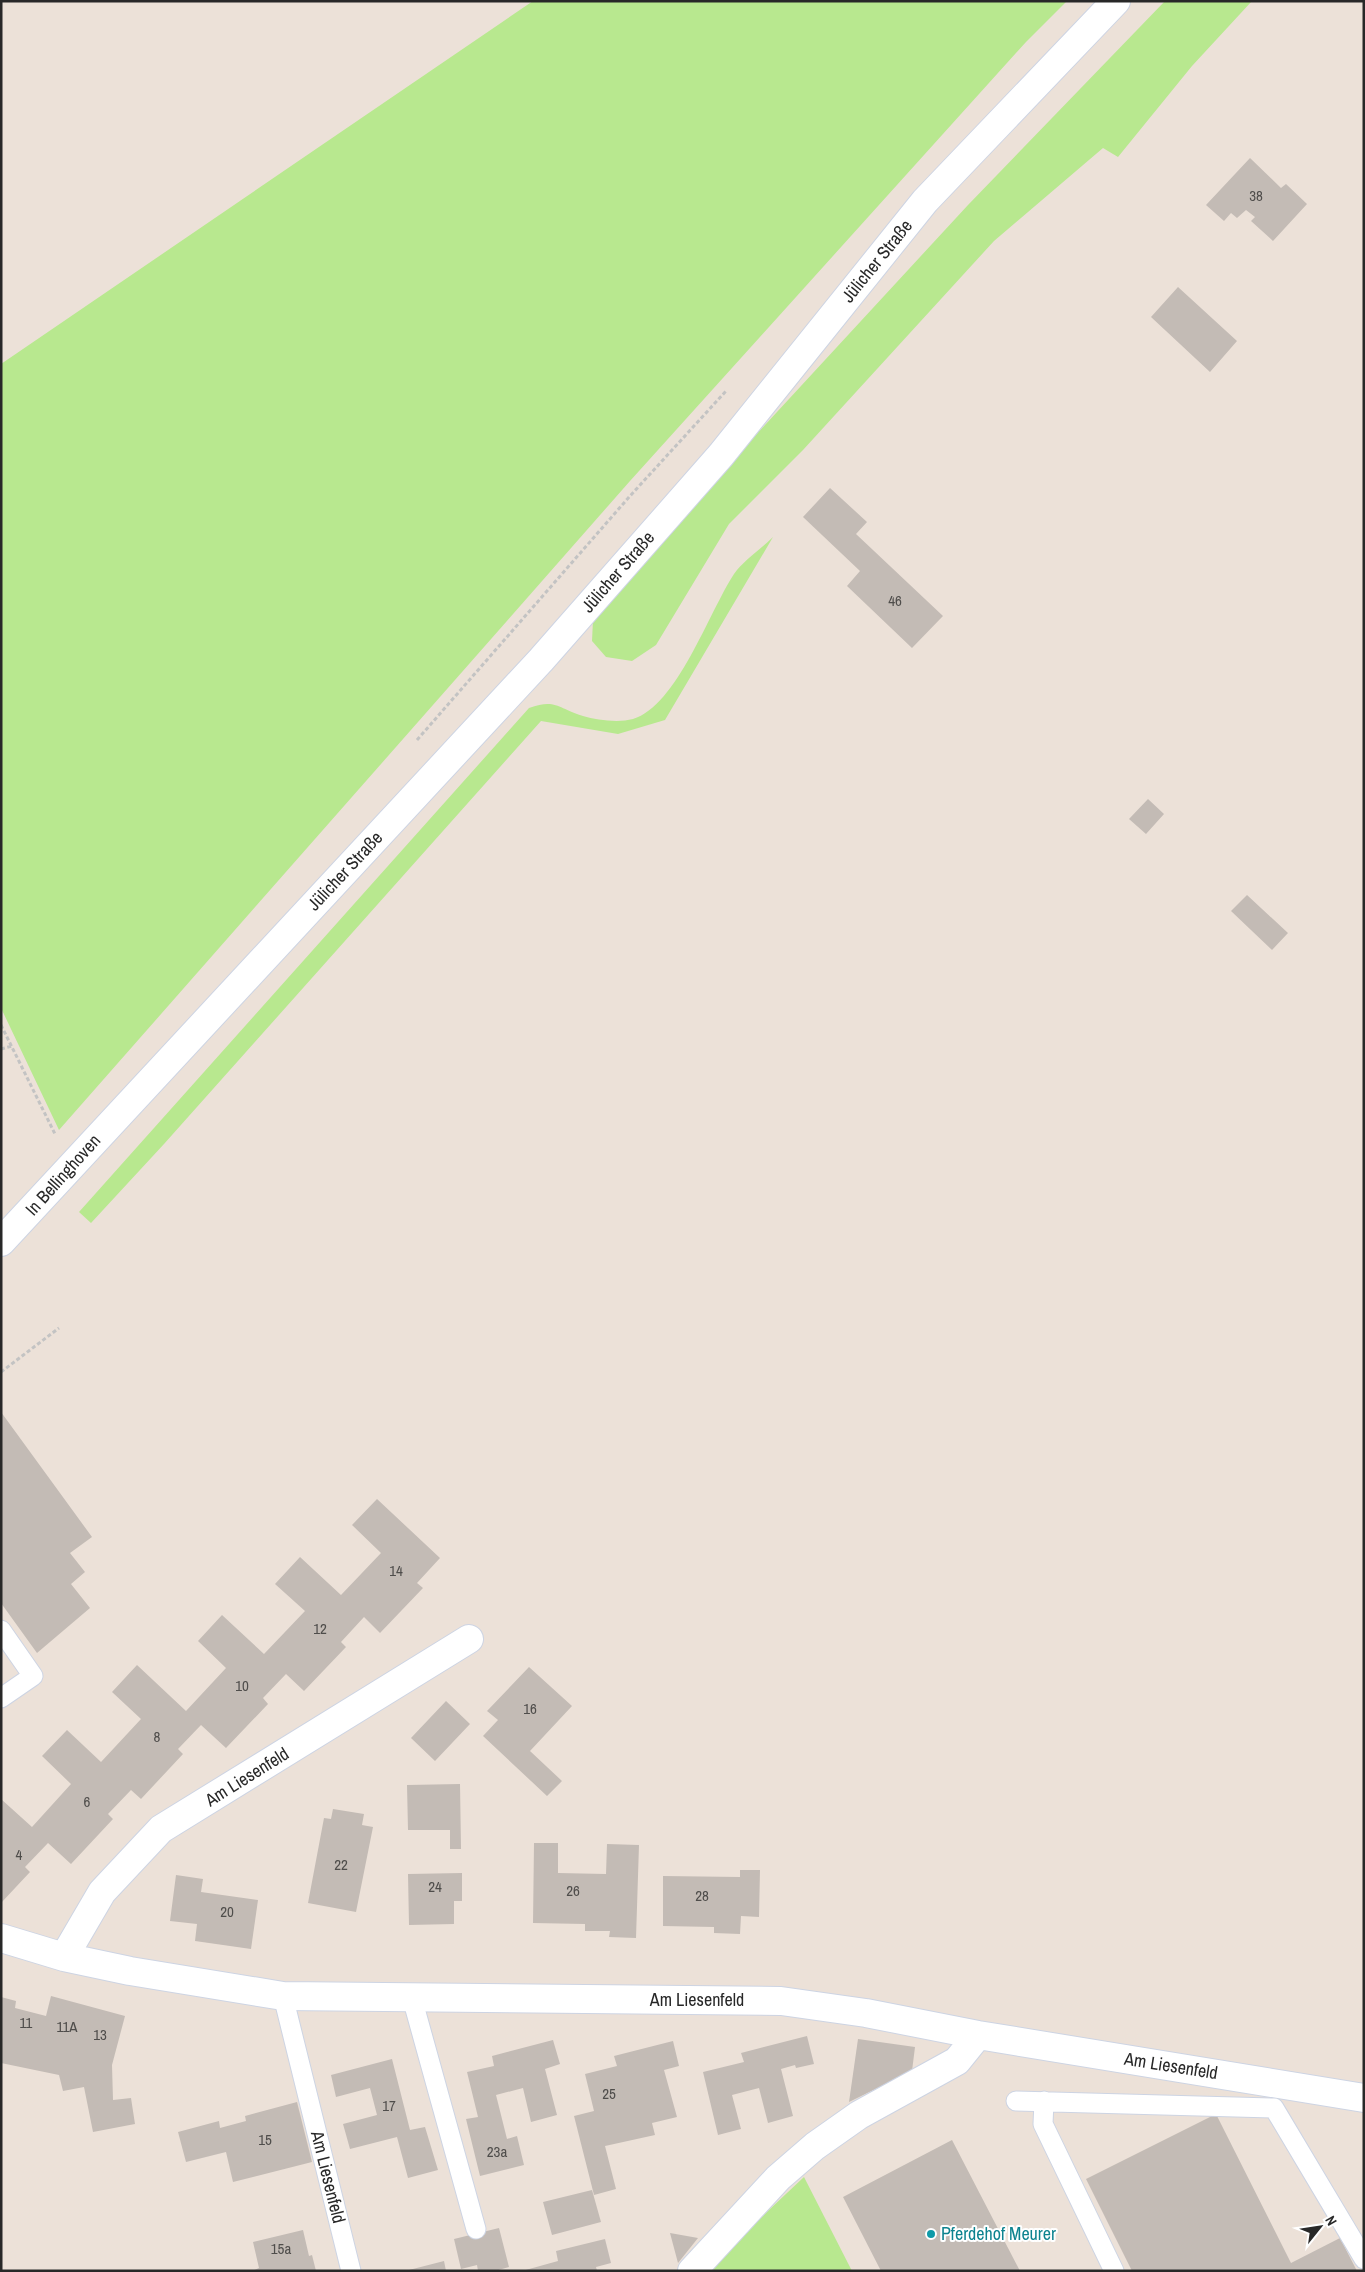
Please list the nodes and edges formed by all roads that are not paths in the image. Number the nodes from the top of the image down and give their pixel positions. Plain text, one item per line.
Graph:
1 (1116, 1) edge
2 (104, 1129) joint
3 (1, 1242) edge
4 (1, 1630) edge
5 (470, 1639) dead end
6 (1, 1698) edge
7 (1, 1938) edge
8 (64, 1957) junction
9 (283, 1996) junction
10 (412, 1998) junction
11 (978, 2035) junction
12 (1364, 2098) edge
13 (1016, 2101) dead end
14 (1044, 2102) junction
15 (476, 2229) dead end
16 (1364, 2259) edge
17 (351, 2271) edge
18 (692, 2271) edge
19 (1114, 2271) edge

1 - 2 street, Jülicher Straße
2 - 3 street, In Bellinghoven
4 - 6 lane
5 - 8 street, Am Liesenfeld
7 - 8 street, Am Liesenfeld
8 - 9 street, Am Liesenfeld
9 - 10 street, Am Liesenfeld
9 - 17 lane, Am Liesenfeld
10 - 11 street, Am Liesenfeld
10 - 15 lane
11 - 12 street, Am Liesenfeld
11 - 18 street
13 - 14 lane
14 - 16 lane
14 - 19 lane

